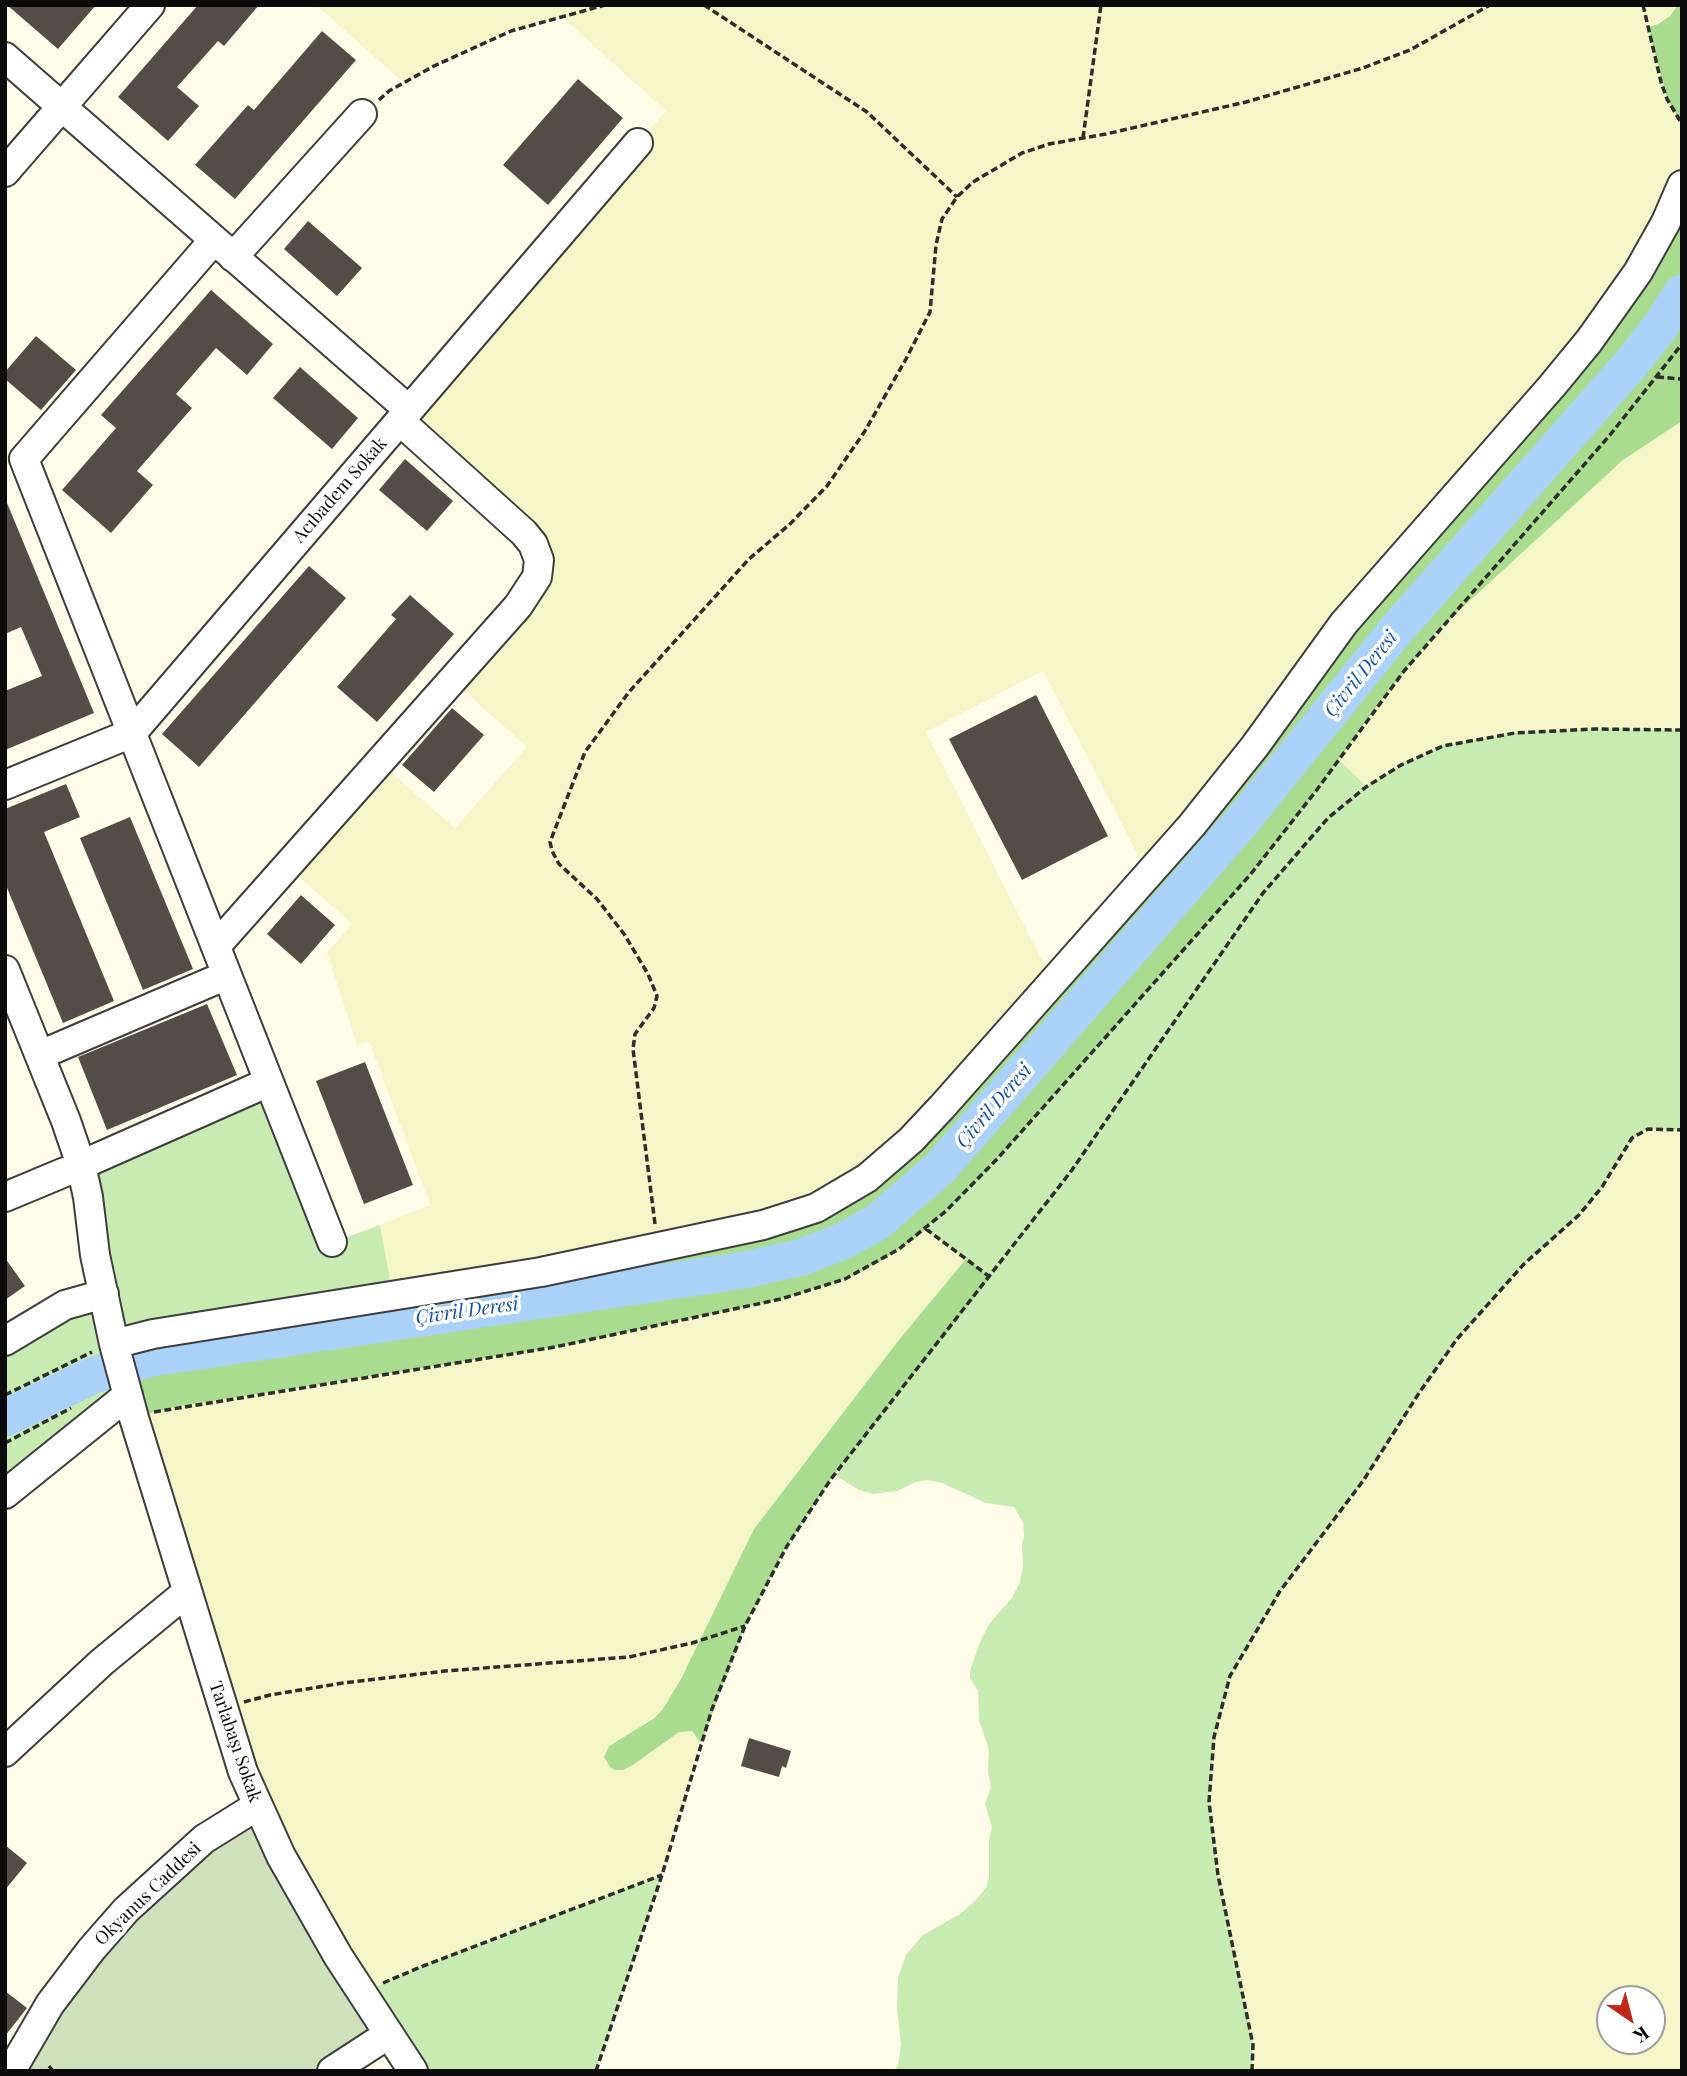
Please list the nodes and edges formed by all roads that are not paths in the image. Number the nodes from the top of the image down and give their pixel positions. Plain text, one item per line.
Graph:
1 (150, 5) edge
2 (5, 57) edge
3 (61, 107) junction
4 (362, 114) road end
5 (638, 144) dead end
6 (5, 172) edge
7 (1682, 185) edge
8 (223, 249) junction
9 (404, 415) junction
10 (132, 733) junction
11 (5, 785) edge
12 (216, 946) junction
13 (5, 970) edge
14 (227, 975) junction
15 (5, 1016) edge
16 (40, 1055) junction
17 (269, 1082) junction
18 (73, 1169) junction
19 (5, 1197) edge
20 (332, 1242) dead end
21 (104, 1294) junction
22 (5, 1341) edge
23 (115, 1347) junction
24 (126, 1389) junction
25 (5, 1494) edge
26 (187, 1592) junction
27 (5, 1752) edge
28 (257, 1806) junction
29 (389, 2034) junction
30 (11, 2071) edge
31 (332, 2071) edge
32 (413, 2071) edge

1 - 3 street
2 - 3 street
3 - 6 street
3 - 8 street
4 - 8 street
5 - 9 street, Acıbadem Sokak
7 - 23 street
8 - 9 street
8 - 10 street
9 - 10 street, Acıbadem Sokak
9 - 12 street
10 - 11 street, Acıbadem Sokak
10 - 12 street
12 - 14 street
13 - 16 street
14 - 16 street
14 - 17 street
15 - 18 street
16 - 18 street
17 - 18 street
17 - 20 street
18 - 19 street
18 - 21 street, Tarlabaşı Sokak
21 - 22 street
21 - 23 street, Tarlabaşı Sokak
23 - 24 street, Tarlabaşı Sokak
24 - 25 street
24 - 26 street, Tarlabaşı Sokak
26 - 27 street
26 - 28 street, Tarlabaşı Sokak
28 - 29 street, Tarlabaşı Sokak
28 - 30 street, Okyanus Caddesi
29 - 31 street
29 - 32 street, Tarlabaşı Sokak

